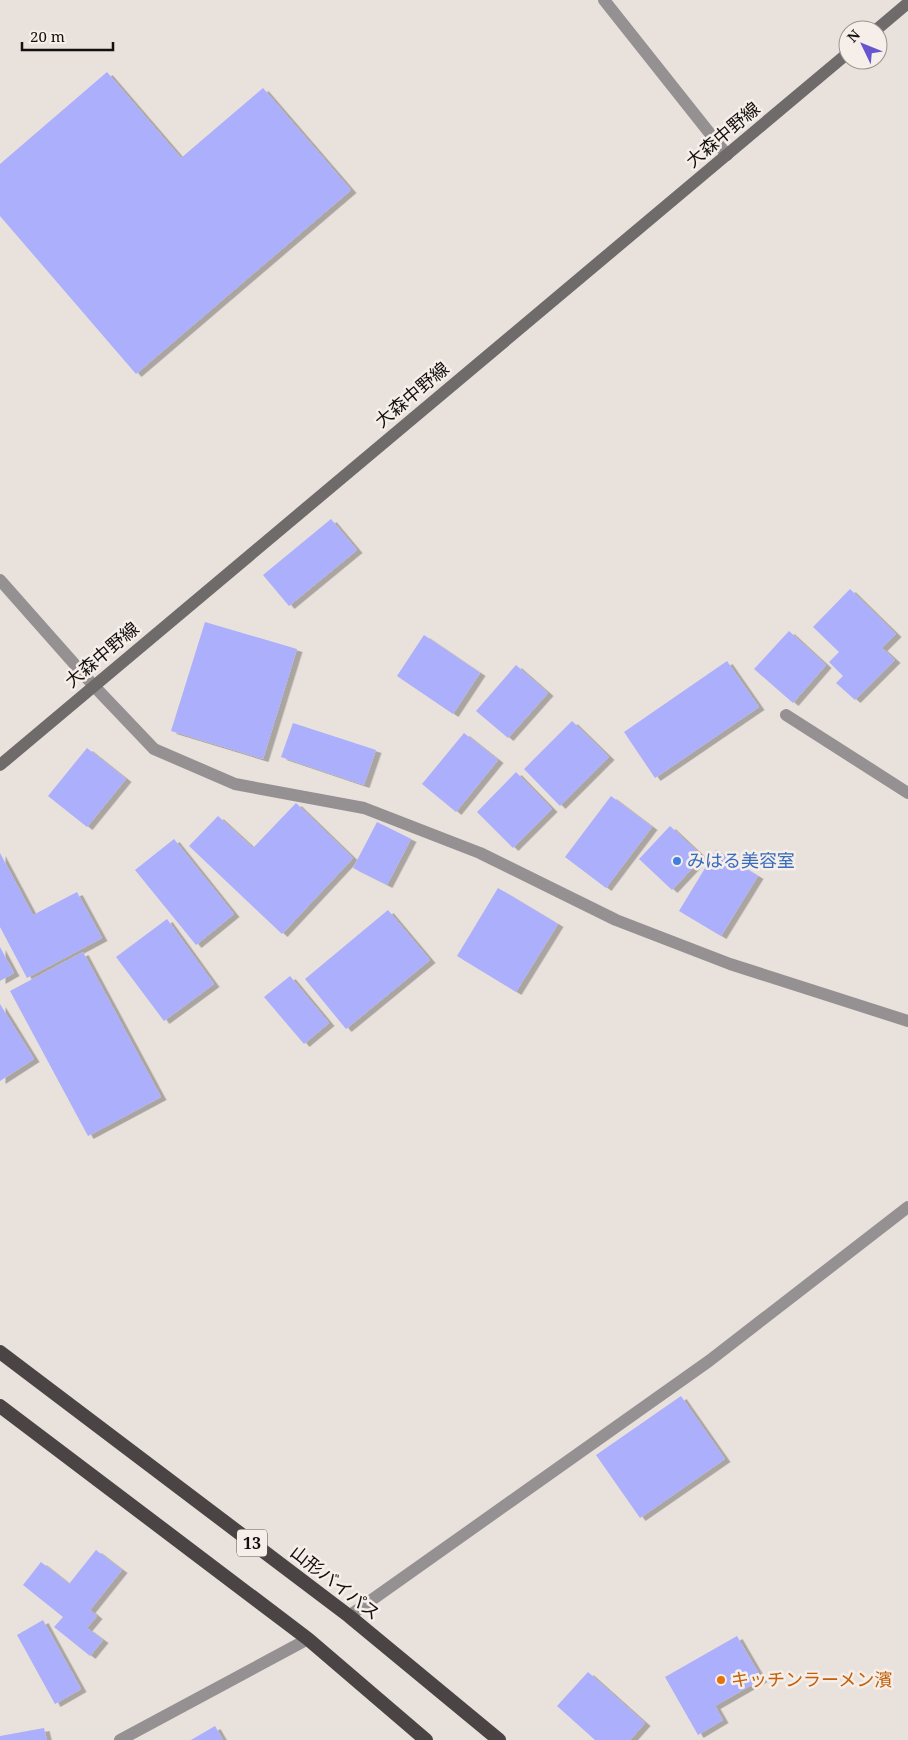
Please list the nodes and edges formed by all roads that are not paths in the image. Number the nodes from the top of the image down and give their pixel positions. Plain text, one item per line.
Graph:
1 (604, 0) edge
2 (908, 3) edge
3 (888, 20) edge
4 (838, 61) edge
5 (727, 154) junction
6 (0, 580) edge
7 (0, 590) edge
8 (17, 599) junction
9 (93, 685) junction
10 (786, 715) dead end
11 (0, 765) edge
12 (908, 793) edge
13 (908, 1021) edge
14 (908, 1207) edge
15 (0, 1352) edge
16 (0, 1406) edge
17 (349, 1616) junction
18 (308, 1639) junction
19 (120, 1740) edge
20 (426, 1740) edge
21 (499, 1740) edge

1 - 5 street
2 - 3 main road
4 - 5 main road, 大森中野線
5 - 9 main road, 大森中野線
6 - 8 street
7 - 8 street
8 - 9 street
9 - 11 main road, 大森中野線
9 - 13 street
10 - 12 street
14 - 17 street
15 - 17 highway, 山形バイパス / 13
16 - 18 highway, 13
17 - 21 highway, 山形バイパス / 13
18 - 19 street
18 - 20 highway, 13

